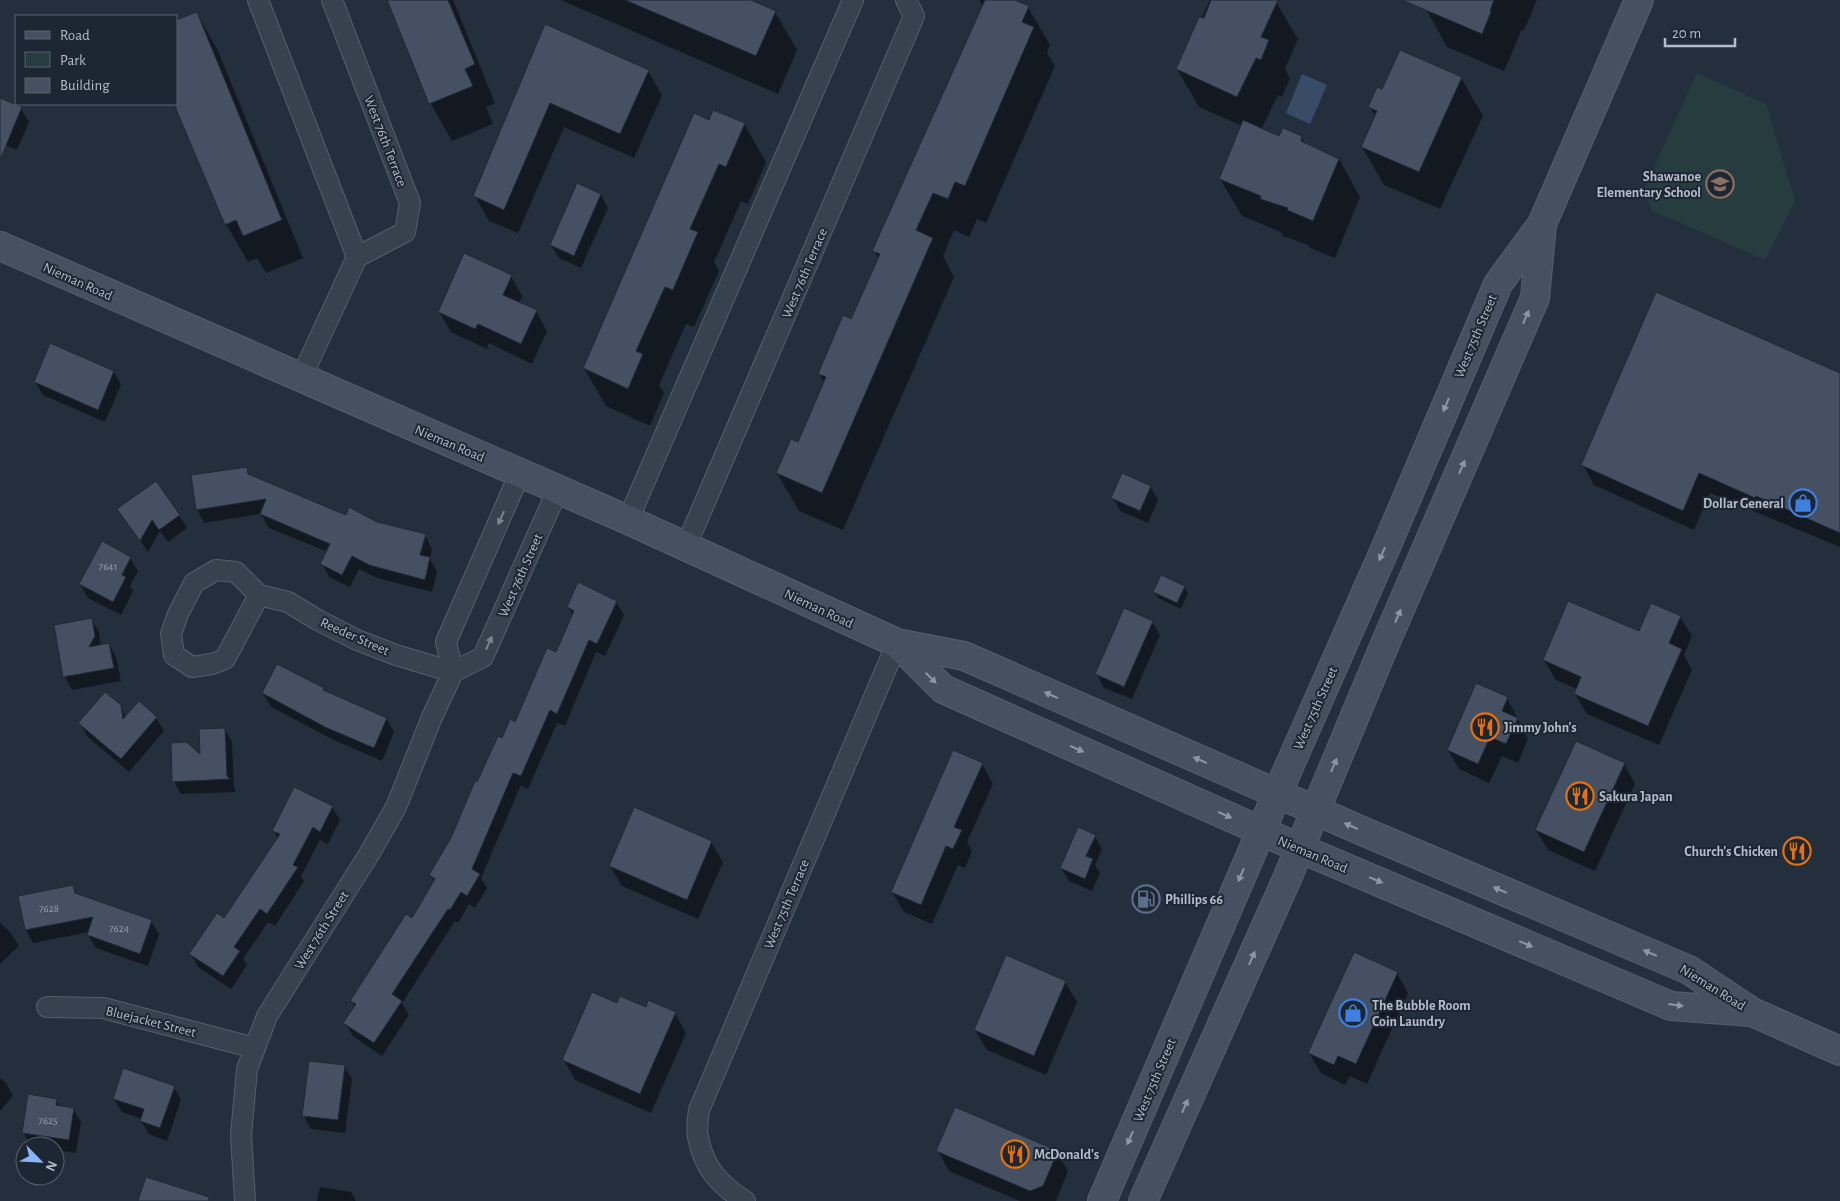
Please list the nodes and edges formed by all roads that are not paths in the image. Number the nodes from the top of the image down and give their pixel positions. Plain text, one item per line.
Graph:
1 (258, 0) edge
2 (332, 0) edge
3 (853, 0) edge
4 (906, 0) edge
5 (1639, 0) edge
6 (1542, 224) junction
7 (0, 246) edge
8 (357, 257) junction
9 (301, 378) junction
10 (520, 473) junction
11 (558, 490) junction
12 (628, 520) junction
13 (686, 546) junction
14 (259, 595) junction
15 (897, 643) junction
16 (453, 672) junction
17 (1276, 794) junction
18 (1315, 810) junction
19 (1261, 831) junction
20 (1299, 848) junction
21 (46, 1007) dead end
22 (1752, 1012) junction
23 (255, 1048) junction
24 (1840, 1050) edge
25 (245, 1201) edge
26 (745, 1201) edge
27 (1102, 1201) edge
28 (1143, 1201) edge

1 - 8 street
2 - 8 street, West 76th Terrace
3 - 12 street
4 - 13 street, West 76th Terrace
5 - 6 main road, West 75th Street
6 -> 17 main road, West 75th Street
18 -> 6 main road, West 75th Street
7 - 9 main road, Nieman Road
8 - 9 street
9 - 10 main road, Nieman Road
10 - 11 main road, Nieman Road
10 -> 16 street
11 - 12 main road, Nieman Road
16 -> 11 street, West 76th Street
12 - 13 main road, Nieman Road
13 - 15 main road, Nieman Road
14 - 14 street
14 - 16 street, Reeder Street
17 -> 15 main road, Nieman Road
15 -> 19 main road, Nieman Road
15 - 26 street, West 75th Terrace
16 - 23 street, West 76th Street
17 - 18 main road, Nieman Road
17 - 19 main road, West 75th Street
18 - 20 main road, West 75th Street
22 -> 18 main road, Nieman Road
19 - 20 main road, Nieman Road
19 -> 27 main road, West 75th Street
20 -> 22 main road, Nieman Road
28 -> 20 main road, West 75th Street
21 - 23 street, Bluejacket Street
22 - 24 main road, Nieman Road
23 - 25 street, West 76th Street

